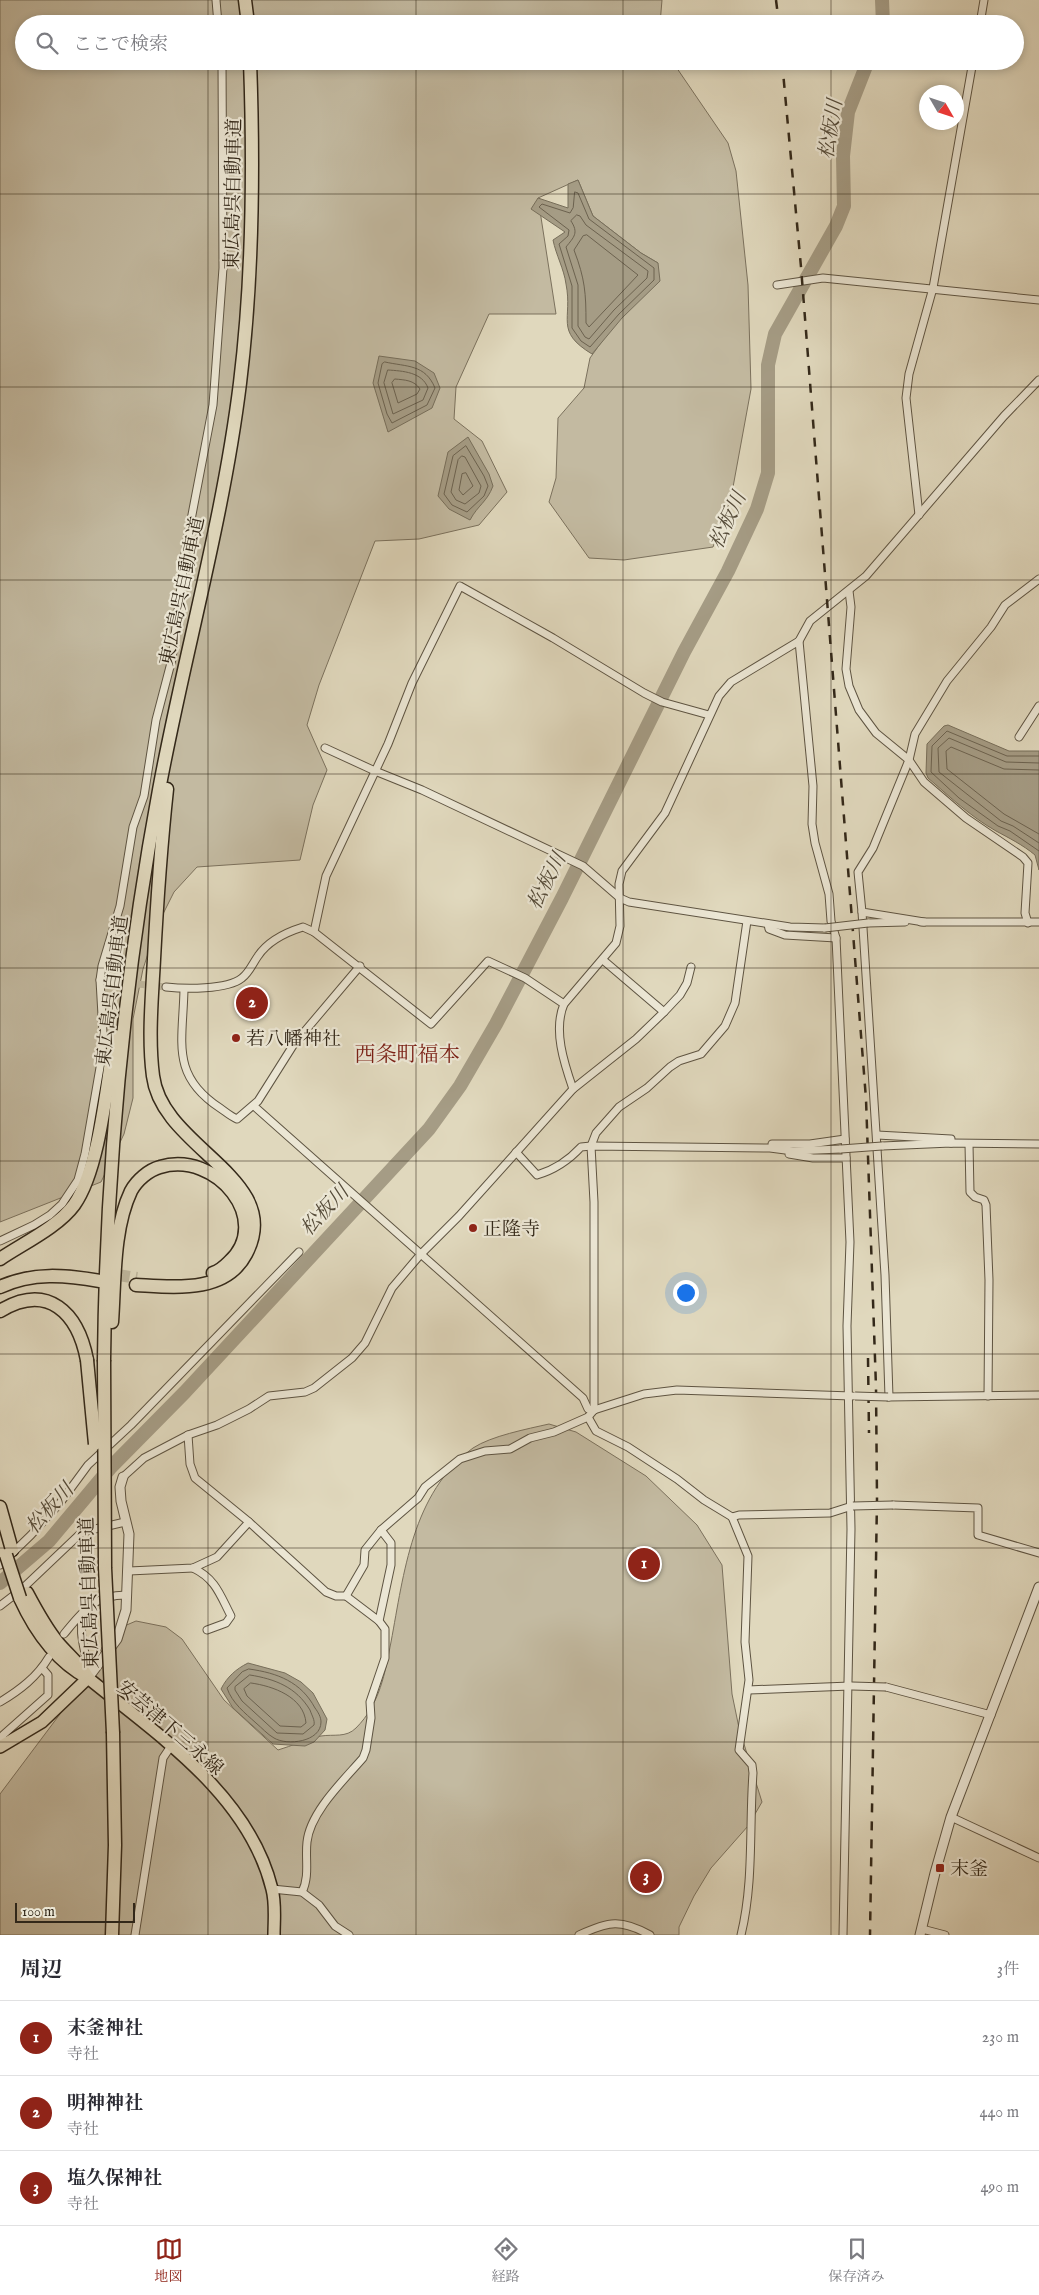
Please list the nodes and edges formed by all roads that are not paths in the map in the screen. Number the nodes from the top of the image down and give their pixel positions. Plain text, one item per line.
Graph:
1 (216, 0) edge
2 (246, 0) edge
3 (984, 0) edge
4 (217, 15) edge
5 (247, 15) edge
6 (982, 15) edge
7 (222, 70) edge
8 (250, 70) edge
9 (972, 70) edge
10 (777, 285) dead end
11 (933, 288) junction
12 (1039, 300) edge
13 (1039, 380) edge
14 (919, 515) junction
15 (1039, 579) edge
16 (848, 591) junction
17 (799, 641) junction
18 (179, 689) junction
19 (1039, 706) edge
20 (709, 715) junction
21 (1019, 737) dead end
22 (325, 748) dead end
23 (909, 760) junction
24 (375, 771) junction
25 (619, 884) junction
26 (609, 887) junction
27 (620, 898) junction
28 (862, 912) junction
29 (747, 921) junction
30 (924, 922) junction
31 (1039, 922) edge
32 (1028, 923) junction
33 (768, 924) junction
34 (314, 932) junction
35 (836, 938) junction
36 (135, 945) junction
37 (603, 960) junction
38 (360, 966) junction
39 (691, 967) dead end
40 (100, 980) junction
41 (117, 982) tunnel mouth
42 (166, 987) tunnel mouth
43 (184, 989) junction
44 (564, 1004) junction
45 (664, 1012) junction
46 (572, 1089) junction
47 (254, 1106) junction
48 (877, 1135) junction
49 (845, 1139) junction
50 (951, 1143) junction
51 (969, 1144) junction
52 (1039, 1144) edge
53 (591, 1146) junction
54 (770, 1148) junction
55 (516, 1152) junction
56 (846, 1158) junction
57 (0, 1241) edge
58 (298, 1252) dead end
59 (420, 1255) junction
60 (0, 1259) edge
61 (0, 1280) edge
62 (0, 1288) edge
63 (0, 1311) edge
64 (106, 1360) junction
65 (1039, 1395) edge
66 (852, 1396) junction
67 (988, 1396) junction
68 (888, 1397) junction
69 (594, 1410) junction
70 (588, 1417) junction
71 (188, 1435) junction
72 (124, 1476) joint
73 (0, 1506) edge
74 (851, 1506) junction
75 (732, 1517) junction
76 (125, 1522) junction
77 (249, 1522) junction
78 (381, 1530) junction
79 (0, 1535) edge
80 (1039, 1553) edge
81 (6, 1557) edge
82 (105, 1568) junction
83 (193, 1568) junction
84 (129, 1571) junction
85 (1038, 1589) edge
86 (126, 1595) junction
87 (346, 1596) junction
88 (0, 1606) edge
89 (83, 1612) junction
90 (379, 1620) junction
91 (207, 1630) dead end
92 (64, 1634) dead end
93 (49, 1657) dead end
94 (42, 1668) junction
95 (88, 1678) junction
96 (850, 1687) junction
97 (748, 1690) junction
98 (0, 1702) edge
99 (991, 1715) junction
100 (0, 1746) edge
101 (171, 1746) junction
102 (951, 1817) junction
103 (1039, 1858) edge
104 (272, 1889) junction
105 (302, 1892) junction
106 (921, 1932) edge
107 (112, 1935) edge
108 (135, 1935) edge
109 (274, 1935) edge
110 (350, 1935) edge
111 (579, 1935) edge
112 (650, 1935) edge
113 (741, 1935) edge
114 (843, 1935) edge
115 (945, 1935) edge

1 - 4 street
2 - 5 highway
3 - 6 street
7 - 40 street
8 - 18 highway, 東広島呉自動車道
9 - 11 street
10 - 11 street
11 - 12 street
11 - 14 street
13 - 14 street
14 - 16 street
15 - 23 street
16 - 17 street
16 - 23 street
17 - 20 street
17 - 35 street
18 - 36 highway, 東広島呉自動車道
18 - 64 highway
19 - 21 street
20 - 24 street
20 - 25 street
22 - 24 street
23 - 28 street
23 - 32 street
24 - 26 street
24 - 34 street
25 - 26 street
25 - 27 street
26 - 27 street
27 - 29 street
27 - 37 street
28 - 30 street
28 - 48 street
29 - 33 street
29 - 53 street
30 - 32 street
30 - 33 street, bridge
31 - 32 street
33 - 35 street
34 - 38 street
34 - 43 street
35 - 49 street
36 - 60 highway
36 - 64 highway, 東広島呉自動車道
37 - 44 street
37 - 45 street
38 - 44 street
38 - 47 street
39 - 45 street
40 - 41 street
40 - 57 street
42 - 43 street
43 - 47 street
44 - 46 street
45 - 46 street
46 - 55 street
47 - 59 street
48 - 50 street
48 - 68 street
49 - 54 street
49 - 56 street
50 - 51 street
50 - 54 street, bridge
51 - 52 street
51 - 67 street
53 - 54 street
53 - 55 street
53 - 69 street
54 - 56 street
55 - 59 street
56 - 66 street
58 - 81 street
59 - 69 street
59 - 71 street
61 - 62 highway
63 - 82 highway, bridge
64 - 82 highway, 東広島呉自動車道, bridge
65 - 67 street
66 - 68 street, bridge
66 - 69 street
66 - 74 street
67 - 68 street
69 - 70 street
70 - 75 street
70 - 78 street
71 - 72 street
71 - 77 street
72 - 76 street
73 - 81 highway
74 - 75 street
74 - 80 street, bridge
74 - 96 street
75 - 97 street
76 - 84 street
76 - 88 street
77 - 83 street
77 - 87 street
78 - 87 street
78 - 90 street
79 - 81 highway
81 - 95 highway, bridge
82 - 107 highway, 東広島呉自動車道, bridge
83 - 84 street
83 - 91 street
84 - 86 street
85 - 99 street
86 - 89 street
86 - 95 street
87 - 90 street
89 - 92 street
89 - 95 street
90 - 105 street
93 - 94 street
94 - 98 street
94 - 100 street
95 - 100 main road
95 - 101 main road, 安芸津下三永線
96 - 97 street
96 - 99 street, bridge
96 - 114 street
97 - 113 street
99 - 102 street
101 - 104 main road, 安芸津下三永線
101 - 108 street
102 - 103 street
102 - 106 street
104 - 105 street
104 - 109 main road, 安芸津下三永線
105 - 110 street
106 - 115 street
111 - 112 street

